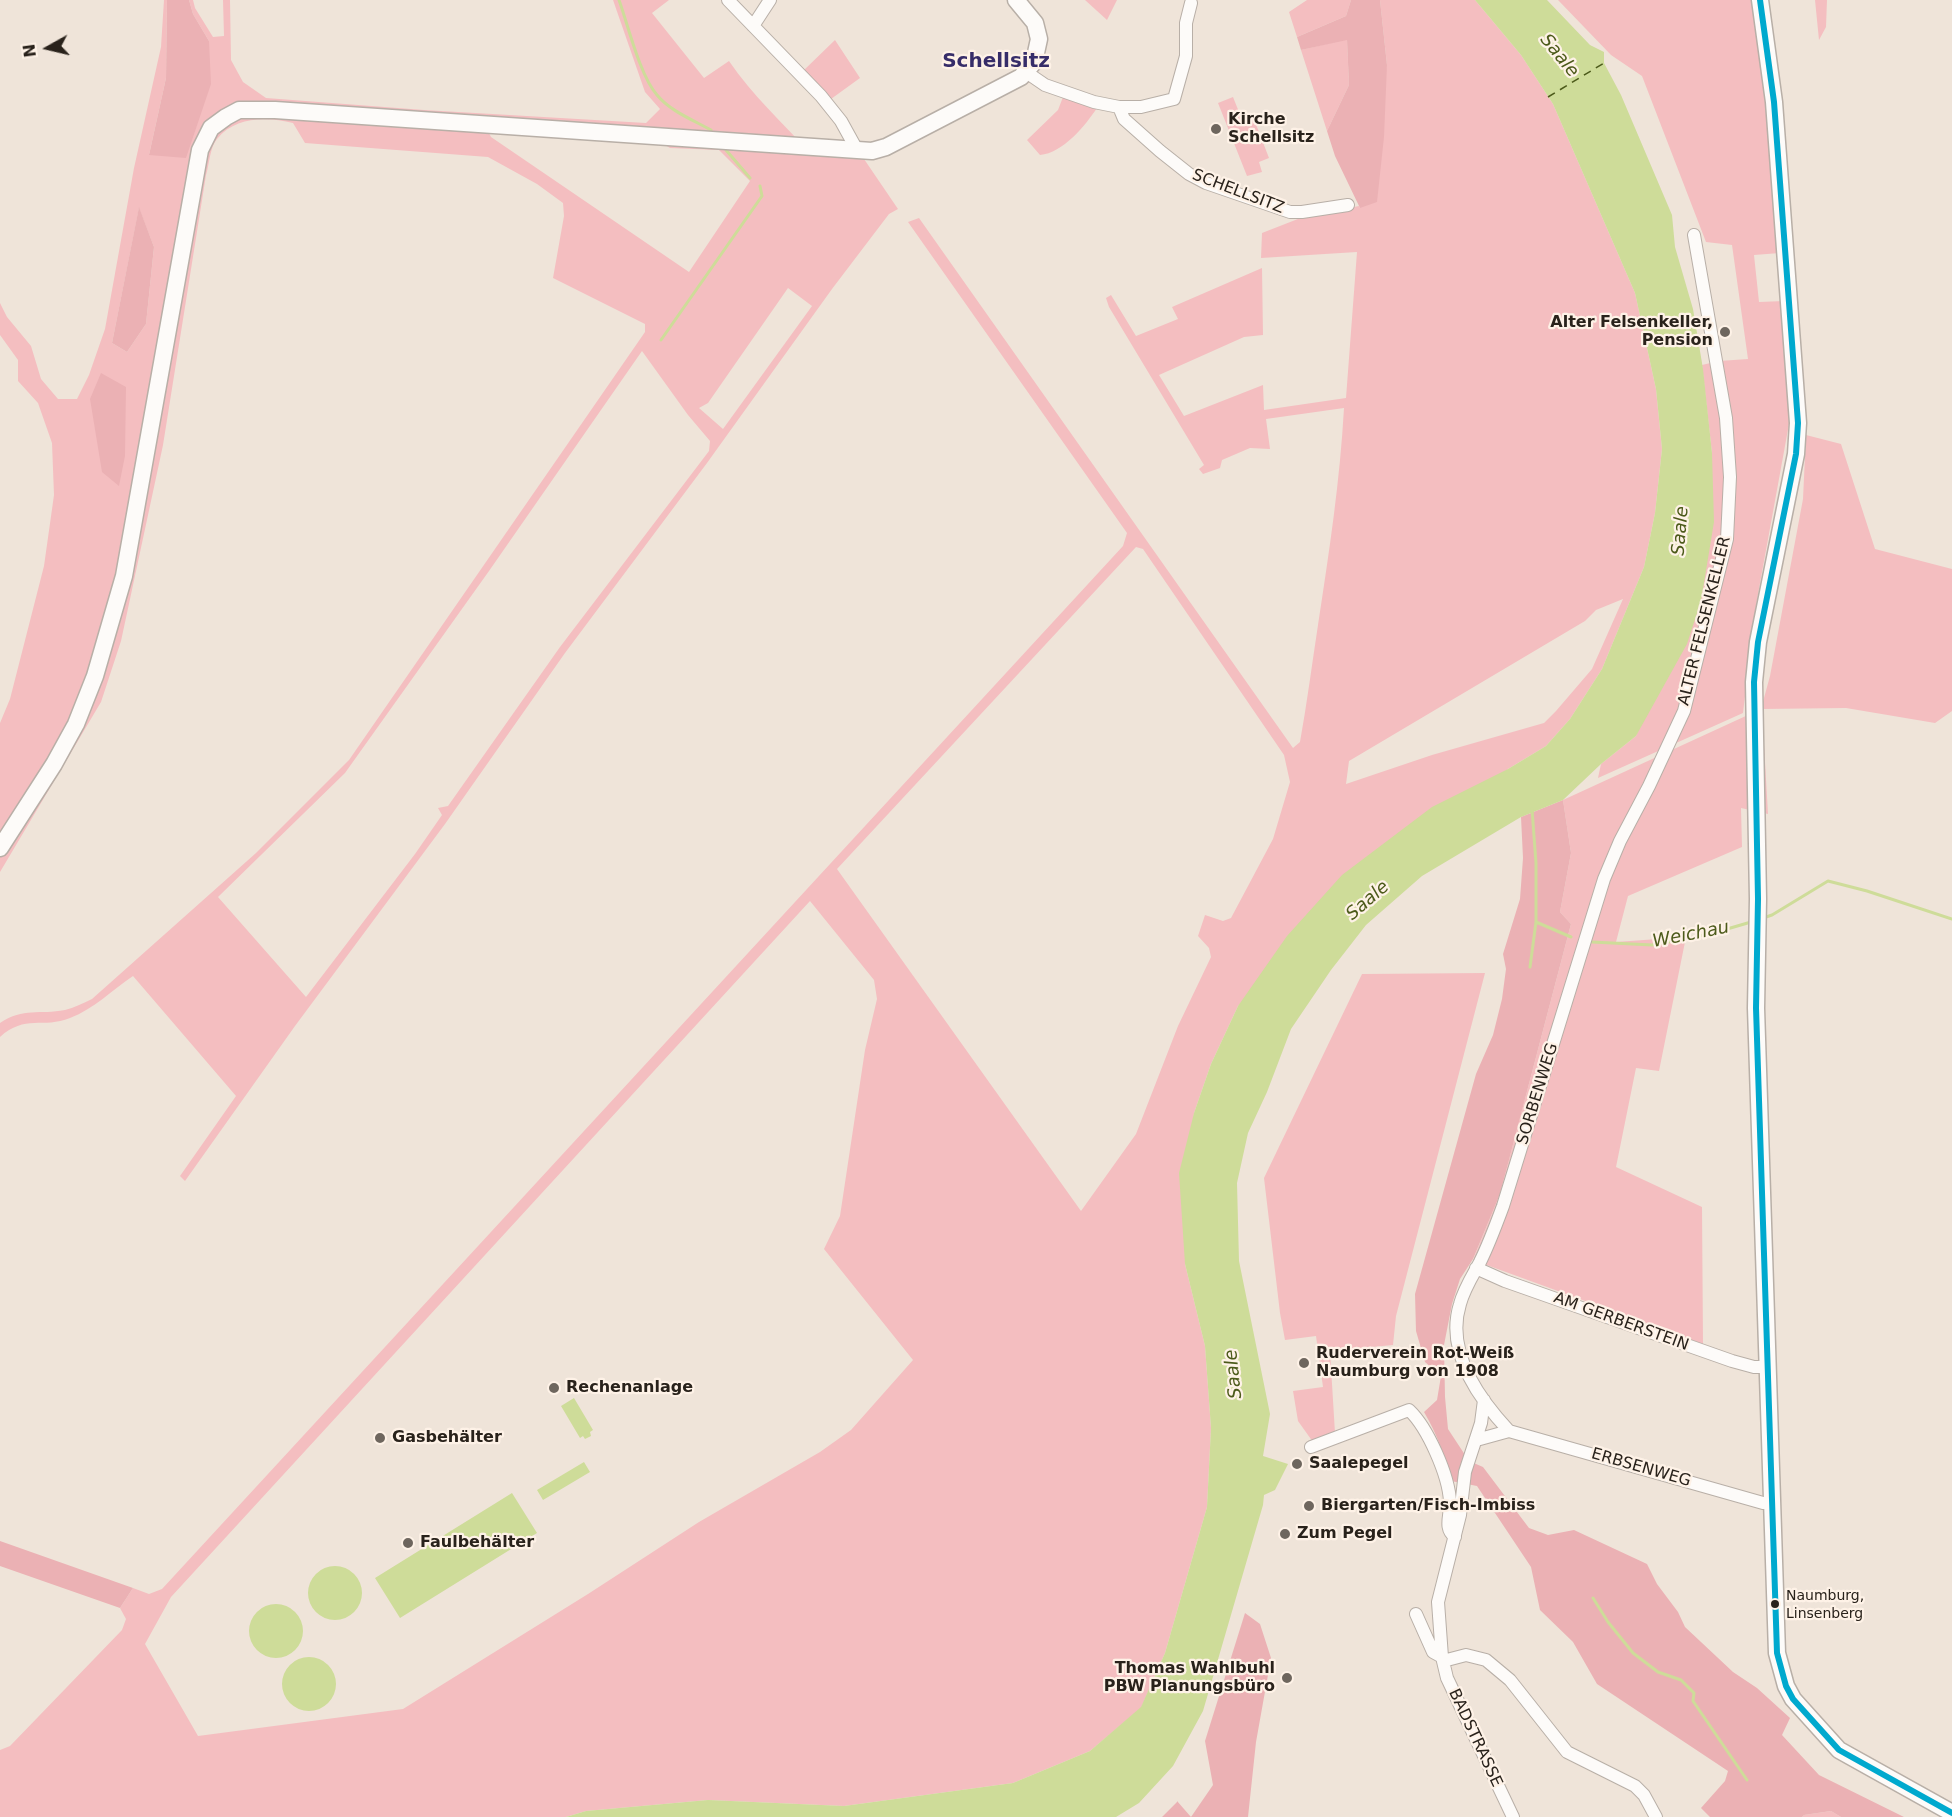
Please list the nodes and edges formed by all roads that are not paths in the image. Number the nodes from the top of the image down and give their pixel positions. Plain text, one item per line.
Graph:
1 (728, 0) edge
2 (770, 0) edge
3 (1016, 0) edge
4 (1760, 0) edge
5 (1191, 3) dead end
6 (753, 27) junction
7 (1026, 72) junction
8 (1119, 107) junction
9 (857, 150) junction
10 (1348, 205) dead end
11 (1694, 235) dead end
12 (1649, 786) joint
13 (0, 848) edge
14 (1476, 1268) junction
15 (1768, 1367) junction
16 (1484, 1400) junction
17 (1509, 1431) junction
18 (1477, 1438) junction
19 (1311, 1447) dead end
20 (1773, 1503) junction
21 (1455, 1537) junction
22 (1416, 1614) dead end
23 (1442, 1659) junction
24 (1952, 1813) edge
25 (1513, 1817) edge
26 (1656, 1817) edge

1 - 6 street
2 - 6 street
3 - 7 main road
4 - 15 main road
5 - 8 street
6 - 9 street
7 - 8 street
7 - 9 main road
8 - 10 street, SCHELLSITZ
9 - 13 main road
11 - 12 street, ALTER FELSENKELLER
12 - 14 street, SORBENWEG
14 - 15 street, AM GERBERSTEIN
14 - 16 street, SORBENWEG
15 - 20 main road
16 - 17 street, SORBENWEG
16 - 18 street
17 - 18 street
17 - 20 street, ERBSENWEG
18 - 21 street
19 - 21 street, BADSTRASSE
20 - 24 main road
21 - 23 street, BADSTRASSE
22 - 23 street, BADSTRASSE
23 - 25 street, BADSTRASSE
23 - 26 street

